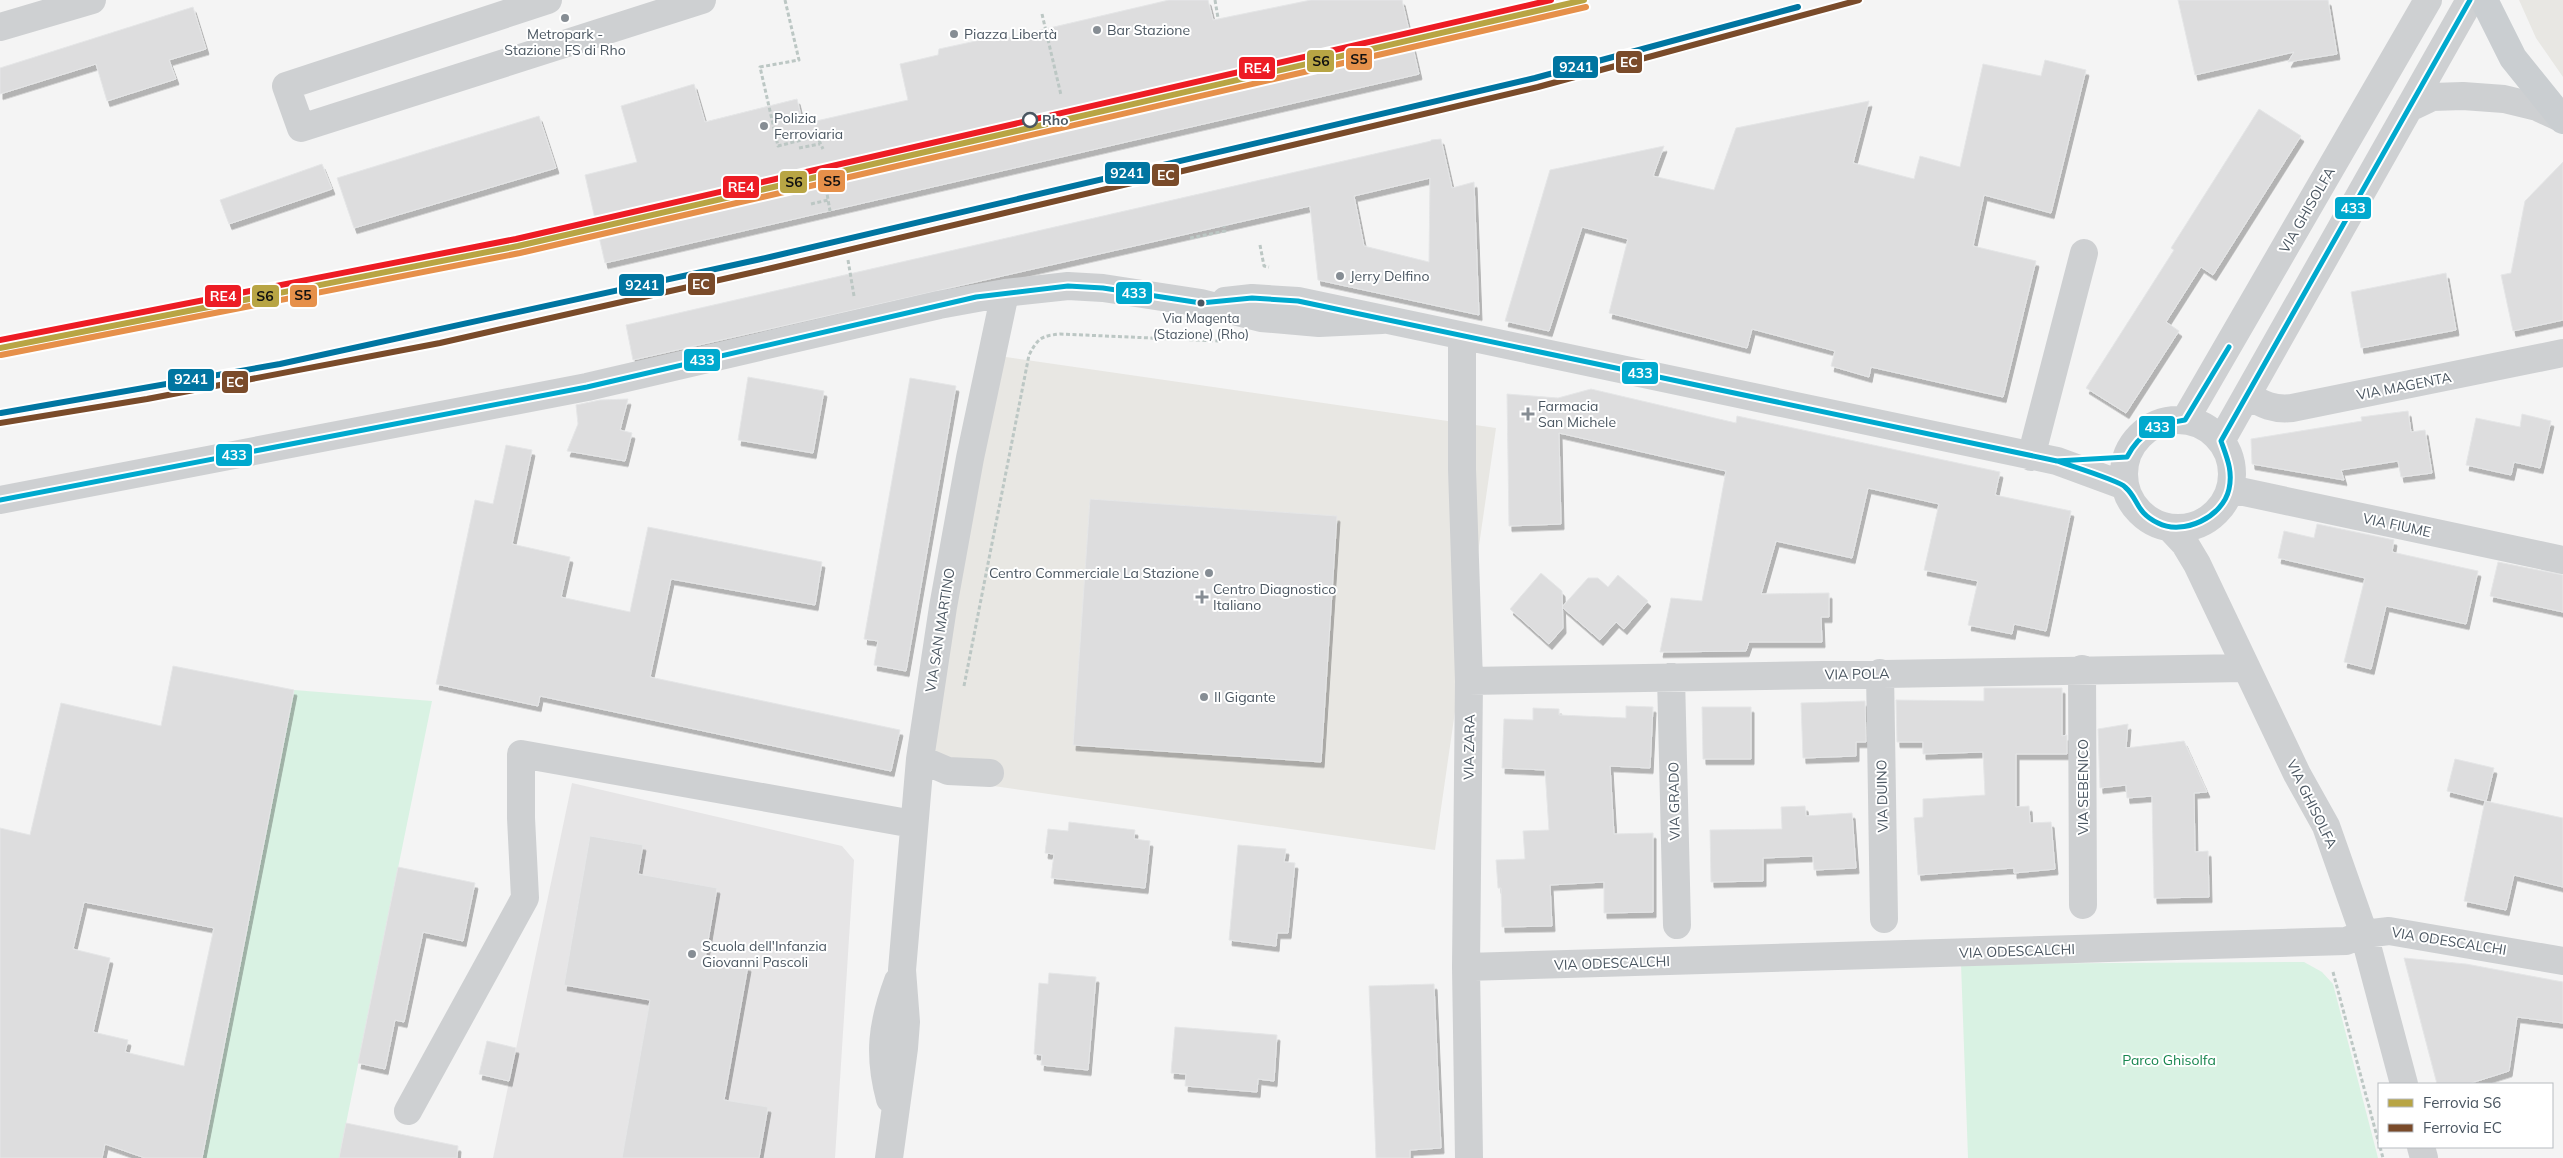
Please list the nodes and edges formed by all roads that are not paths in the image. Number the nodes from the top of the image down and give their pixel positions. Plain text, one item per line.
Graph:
1 (92, 0) edge
2 (548, 0) edge
3 (702, 0) edge
4 (2428, 0) edge
5 (2470, 0) edge
6 (2484, 0) edge
7 (0, 27) edge
8 (2409, 108) junction
9 (2562, 119) edge
10 (2084, 252) dead end
11 (1005, 293) junction
12 (1462, 336) junction
13 (2563, 353) edge
14 (2247, 395) junction
15 (2185, 420) junction
16 (2221, 441) junction
17 (2126, 456) junction
18 (2044, 459) junction
19 (2125, 486) junction
20 (2230, 489) junction
21 (0, 500) edge
22 (2209, 519) junction
23 (2170, 528) junction
24 (2563, 560) edge
25 (2196, 564) junction
26 (2245, 668) junction
27 (2082, 670) junction
28 (1880, 674) junction
29 (1671, 677) junction
30 (1470, 681) junction
31 (920, 759) junction
32 (990, 773) dead end
33 (913, 824) junction
34 (2083, 905) dead end
35 (1884, 919) dead end
36 (1677, 925) dead end
37 (2364, 934) junction
38 (2563, 961) edge
39 (1466, 968) junction
40 (2404, 1083) edge
41 (408, 1111) dead end
42 (889, 1158) edge
43 (1469, 1158) edge

1 - 7 street
2 - 3 street
4 - 15 street, VIA GHISOLFA
5 - 8 street
6 - 9 main road
8 - 9 street
8 - 14 street
10 - 18 street
11 - 12 street
11 - 21 street
11 - 31 street, VIA SAN MARTINO
12 - 18 street
12 - 30 street, VIA ZARA
13 - 14 street, VIA MAGENTA
14 - 16 street
15 - 16 street
15 - 17 street
16 - 20 street
17 - 18 street
17 - 19 street
18 - 19 street
19 - 23 street
20 - 22 street
20 - 24 street, VIA FIUME
22 - 23 street
22 - 25 street
23 - 25 street, VIA GHISOLFA
25 - 26 street, VIA GHISOLFA
26 - 27 street, VIA POLA
26 - 37 street, VIA GHISOLFA
27 - 28 street, VIA POLA
27 - 34 street, VIA SEBENICO
28 - 29 street, VIA POLA
28 - 35 street, VIA DUINO
29 - 30 street, VIA POLA
29 - 36 street, VIA GRADO
30 - 39 street, VIA ZARA
31 - 32 street
31 - 33 street, VIA SAN MARTINO
33 - 41 street
33 - 42 street, VIA SAN MARTINO
37 - 38 street, VIA ODESCALCHI
37 - 39 street, VIA ODESCALCHI
37 - 40 street, VIA GHISOLFA
39 - 43 street, VIA ZARA

